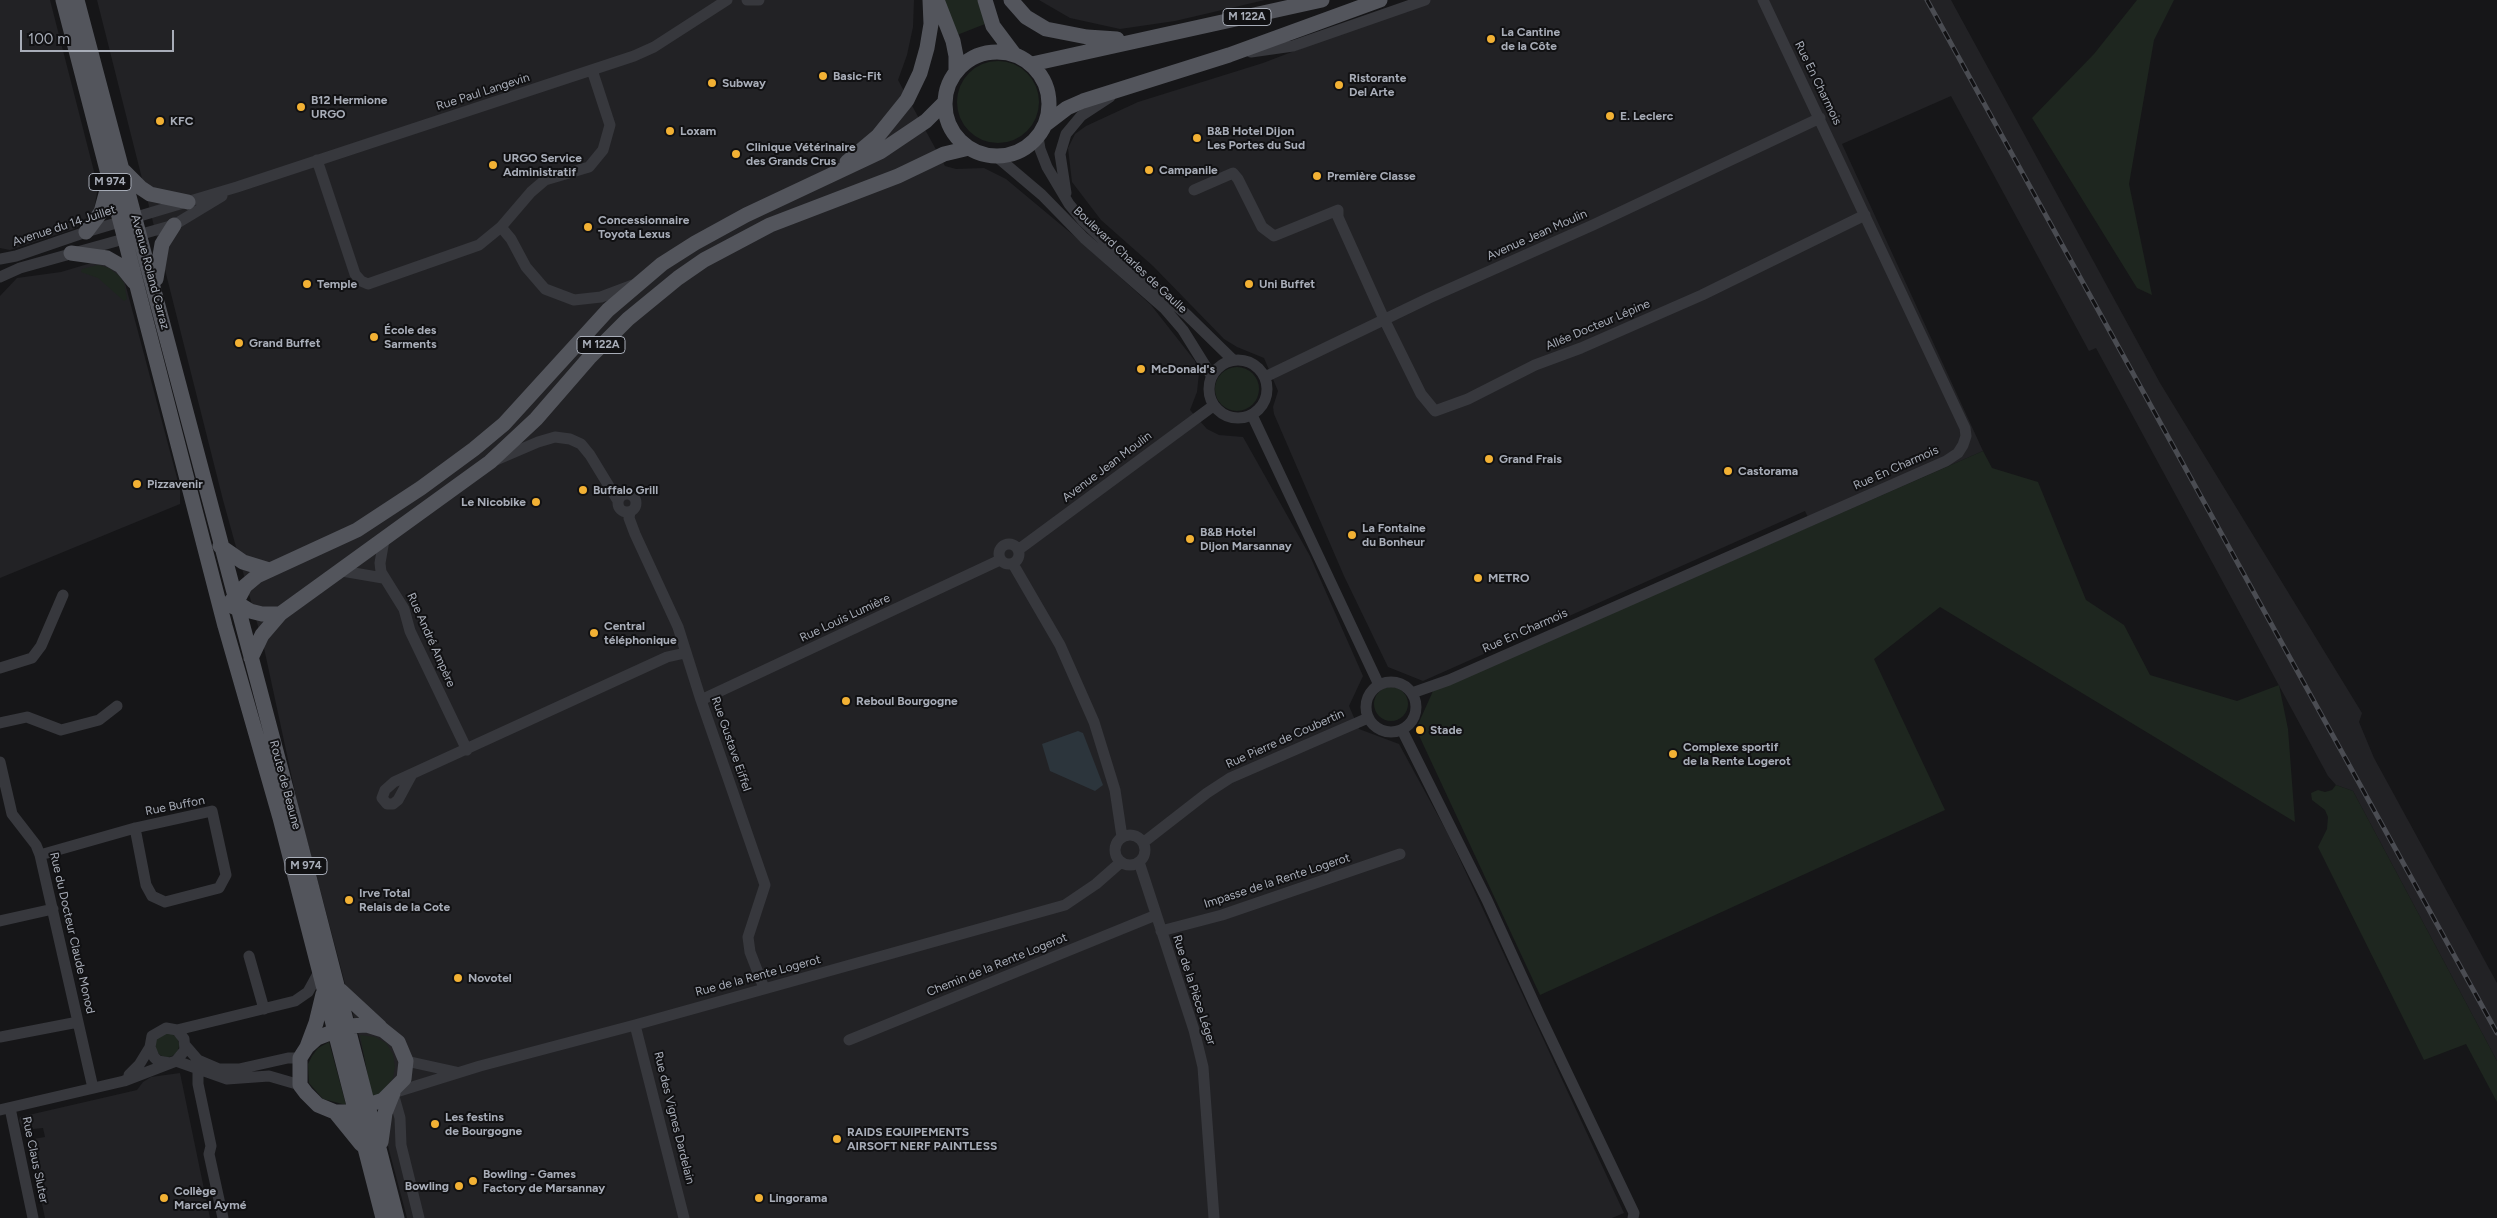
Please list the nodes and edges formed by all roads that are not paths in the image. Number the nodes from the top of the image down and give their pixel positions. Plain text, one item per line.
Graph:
1 (63, 0) edge
2 (77, 0) edge
3 (727, 0) edge
4 (747, 0) edge
5 (759, 0) edge
6 (930, 0) edge
7 (937, 0) edge
8 (985, 0) edge
9 (1011, 0) edge
10 (1322, 0) edge
11 (1380, 0) edge
12 (1425, 0) edge
13 (1763, 0) edge
14 (1171, 33) junction
15 (1014, 54) junction
16 (1229, 55) junction
17 (1032, 64) junction
18 (592, 70) junction
19 (956, 72) junction
20 (1129, 86) junction
21 (945, 102) junction
22 (1820, 118) junction
23 (1042, 130) junction
24 (968, 148) junction
25 (996, 156) junction
26 (317, 160) junction
27 (123, 170) junction
28 (825, 178) junction
29 (109, 179) junction
30 (237, 187) junction
31 (1194, 190) dead end
32 (188, 202) junction
33 (1069, 204) junction
34 (1865, 215) junction
35 (136, 218) junction
36 (120, 222) junction
37 (174, 226) junction
38 (501, 227) junction
39 (86, 232) junction
40 (140, 234) junction
41 (124, 238) junction
42 (71, 253) junction
43 (0, 259) edge
44 (0, 277) edge
45 (637, 284) junction
46 (138, 287) junction
47 (155, 288) junction
48 (1384, 320) junction
49 (1232, 359) junction
50 (1211, 374) junction
51 (1265, 376) junction
52 (1213, 406) junction
53 (1252, 415) junction
54 (490, 462) junction
55 (618, 501) junction
56 (196, 511) joint
57 (630, 512) junction
58 (384, 540) junction
59 (220, 546) junction
60 (1018, 550) junction
61 (1000, 560) junction
62 (1013, 564) junction
63 (269, 570) junction
64 (342, 571) junction
65 (384, 578) junction
66 (216, 588) junction
67 (63, 595) dead end
68 (236, 603) junction
69 (280, 614) junction
70 (225, 626) junction
71 (685, 653) junction
72 (251, 658) junction
73 (0, 668) edge
74 (1379, 685) junction
75 (1412, 693) junction
76 (701, 700) junction
77 (117, 706) dead end
78 (1368, 718) junction
79 (0, 723) edge
80 (1402, 730) junction
81 (467, 750) junction
82 (0, 762) edge
83 (411, 776) dead end
84 (12, 814) junction
85 (0, 817) edge
86 (135, 828) junction
87 (1122, 837) junction
88 (1144, 842) junction
89 (1400, 854) dead end
90 (40, 855) junction
91 (1121, 862) junction
92 (1139, 862) junction
93 (52, 909) junction
94 (1156, 915) junction
95 (0, 921) edge
96 (1161, 931) junction
97 (249, 956) dead end
98 (319, 972) junction
99 (764, 988) junction
100 (331, 989) junction
101 (264, 1009) junction
102 (78, 1022) junction
103 (635, 1026) junction
104 (341, 1028) junction
105 (176, 1030) junction
106 (383, 1030) junction
107 (0, 1037) edge
108 (849, 1040) dead end
109 (185, 1045) junction
110 (150, 1047) junction
111 (304, 1052) junction
112 (406, 1061) junction
113 (173, 1062) junction
114 (198, 1069) junction
115 (458, 1072) junction
116 (124, 1081) junction
117 (300, 1085) junction
118 (93, 1088) junction
119 (392, 1093) junction
120 (5, 1109) edge
121 (361, 1109) junction
122 (335, 1112) junction
123 (364, 1148) junction
124 (380, 1150) junction
125 (33, 1218) edge
126 (223, 1218) edge
127 (383, 1218) edge
128 (397, 1218) edge
129 (419, 1218) edge
130 (684, 1218) edge
131 (1214, 1218) edge
132 (1633, 1218) edge

1 - 29 main road, Avenue Roland Carraz / M 974
2 - 27 main road, Avenue Roland Carraz / M 974
3 - 18 street, Rue Paul Langevin
4 - 5 street
6 - 28 main road
7 - 19 main road
8 - 15 main road
9 - 14 main road
10 - 14 main road, M 122A
11 - 16 main road, M 122A
12 - 16 street
13 - 22 street, Rue En Charmois
14 - 17 main road, M 122A
15 - 17 main road
15 - 19 main road
16 - 20 main road, M 122A
17 - 23 main road
18 - 26 street, Rue Paul Langevin
18 - 38 street
19 - 21 main road
20 - 23 main road, M 122A
20 - 33 street, Boulevard Charles de Gaulle
21 - 24 main road
21 - 28 main road, M 122A
22 - 34 street, Rue En Charmois
22 - 48 street, Avenue Jean Moulin
23 - 25 main road
23 - 33 street, Boulevard Charles de Gaulle
24 - 25 main road
24 - 54 main road, M 122A
25 - 50 street, Boulevard Charles de Gaulle
26 - 30 street, Rue Paul Langevin
26 - 38 street
27 - 32 main road
27 - 35 main road, Avenue Roland Carraz / M 974
28 - 45 main road, M 122A
29 - 36 main road, Avenue Roland Carraz / M 974
29 - 39 main road
30 - 32 street, Rue Paul Langevin
30 - 37 street, Rue Paul Langevin
31 - 48 street
32 - 35 street, Rue Paul Langevin
33 - 49 street, Boulevard Charles de Gaulle
34 - 48 street, Allée Docteur Lépine
34 - 75 street, Rue En Charmois
35 - 36 street, Avenue du 14 Juillet
35 - 40 main road, Avenue Roland Carraz
36 - 39 street, Avenue du 14 Juillet
36 - 41 main road, Avenue Roland Carraz / M 974
37 - 40 street, Rue Paul Langevin
37 - 47 main road
38 - 45 street
39 - 43 street, Avenue du 14 Juillet
40 - 41 street, Rue Paul Langevin
40 - 47 main road, Avenue Roland Carraz
41 - 42 street
41 - 46 main road, Avenue Roland Carraz
42 - 44 street
42 - 46 main road
45 - 63 main road, M 122A
46 - 56 main road, Avenue Roland Carraz
47 - 59 main road, Avenue Roland Carraz
48 - 51 street, Avenue Jean Moulin
49 - 50 street
49 - 51 street
50 - 52 street
51 - 53 street
52 - 53 street
52 - 60 street, Avenue Jean Moulin
53 - 74 street
54 - 55 street
54 - 58 main road, M 122A
55 - 57 street
55 - 57 street
56 - 66 main road, Route de Beaune / M 974
57 - 71 street, Rue Gustave Eiffel
58 - 64 main road, M 122A
58 - 65 street, Rue André Ampère
59 - 63 main road
59 - 68 main road, Route de Beaune / M 974
60 - 61 street
60 - 62 street
61 - 62 street
61 - 76 street, Rue Louis Lumière
62 - 87 street
63 - 68 main road, M 122A
64 - 65 street
64 - 69 main road, M 122A
65 - 81 street, Rue André Ampère
66 - 68 main road
66 - 70 main road, Route de Beaune / M 974
67 - 73 street
68 - 69 main road
68 - 70 main road, M 122A
68 - 72 main road, Route de Beaune / M 974
69 - 72 main road, M 122A
70 - 98 main road, Route de Beaune / M 974
71 - 76 street, Rue Gustave Eiffel
71 - 81 street
72 - 100 main road, Route de Beaune / M 974
74 - 75 street
74 - 78 street
75 - 80 street
76 - 99 street, Rue Gustave Eiffel
77 - 79 street
78 - 80 street
78 - 88 street, Rue Pierre de Coubertin
80 - 132 street
81 - 83 street
82 - 84 street, Rue du Docteur Claude Monod
84 - 85 street
84 - 90 street, Rue du Docteur Claude Monod
86 - 86 street, Rue Buffon
86 - 90 street, Rue Buffon
87 - 88 street
87 - 91 street
88 - 92 street
89 - 96 street, Impasse de la Rente Logerot
90 - 93 street, Rue du Docteur Claude Monod
91 - 92 street
91 - 99 street, Rue de la Rente Logerot
92 - 94 street, Rue de la Pièce Léger
93 - 95 street
93 - 102 street, Rue du Docteur Claude Monod
94 - 96 street, Rue de la Pièce Léger
94 - 108 street, Chemin de la Rente Logerot
96 - 131 street, Rue de la Pièce Léger
97 - 101 street
98 - 100 main road, Route de Beaune / M 974
98 - 101 street
99 - 103 street, Rue de la Rente Logerot
100 - 104 main road, Route de Beaune / M 974
100 - 106 main road
100 - 111 main road
101 - 105 street
102 - 107 street
102 - 118 street, Rue du Docteur Claude Monod
103 - 115 street, Rue de la Rente Logerot
103 - 130 street, Rue des Vignes Dardelain
104 - 106 main road
104 - 111 main road
104 - 121 main road, Route de Beaune / M 974
105 - 109 street
105 - 110 street
106 - 112 main road
109 - 111 street
109 - 113 street
110 - 113 street
110 - 116 street
111 - 117 main road
112 - 115 street, Rue de la Rente Logerot
112 - 119 main road
113 - 114 street
113 - 116 street
114 - 117 street
114 - 126 street
115 - 119 street, Rue de la Rente Logerot
116 - 118 street
117 - 122 main road
118 - 120 street
119 - 121 main road
119 - 124 main road
119 - 129 street
120 - 125 street, Rue Claus Sluter
121 - 122 main road
121 - 123 main road, Route de Beaune / M 974
121 - 124 main road, Route de Beaune / M 974
122 - 123 main road
123 - 127 main road, Route de Beaune / M 974
124 - 128 main road, Route de Beaune / M 974

